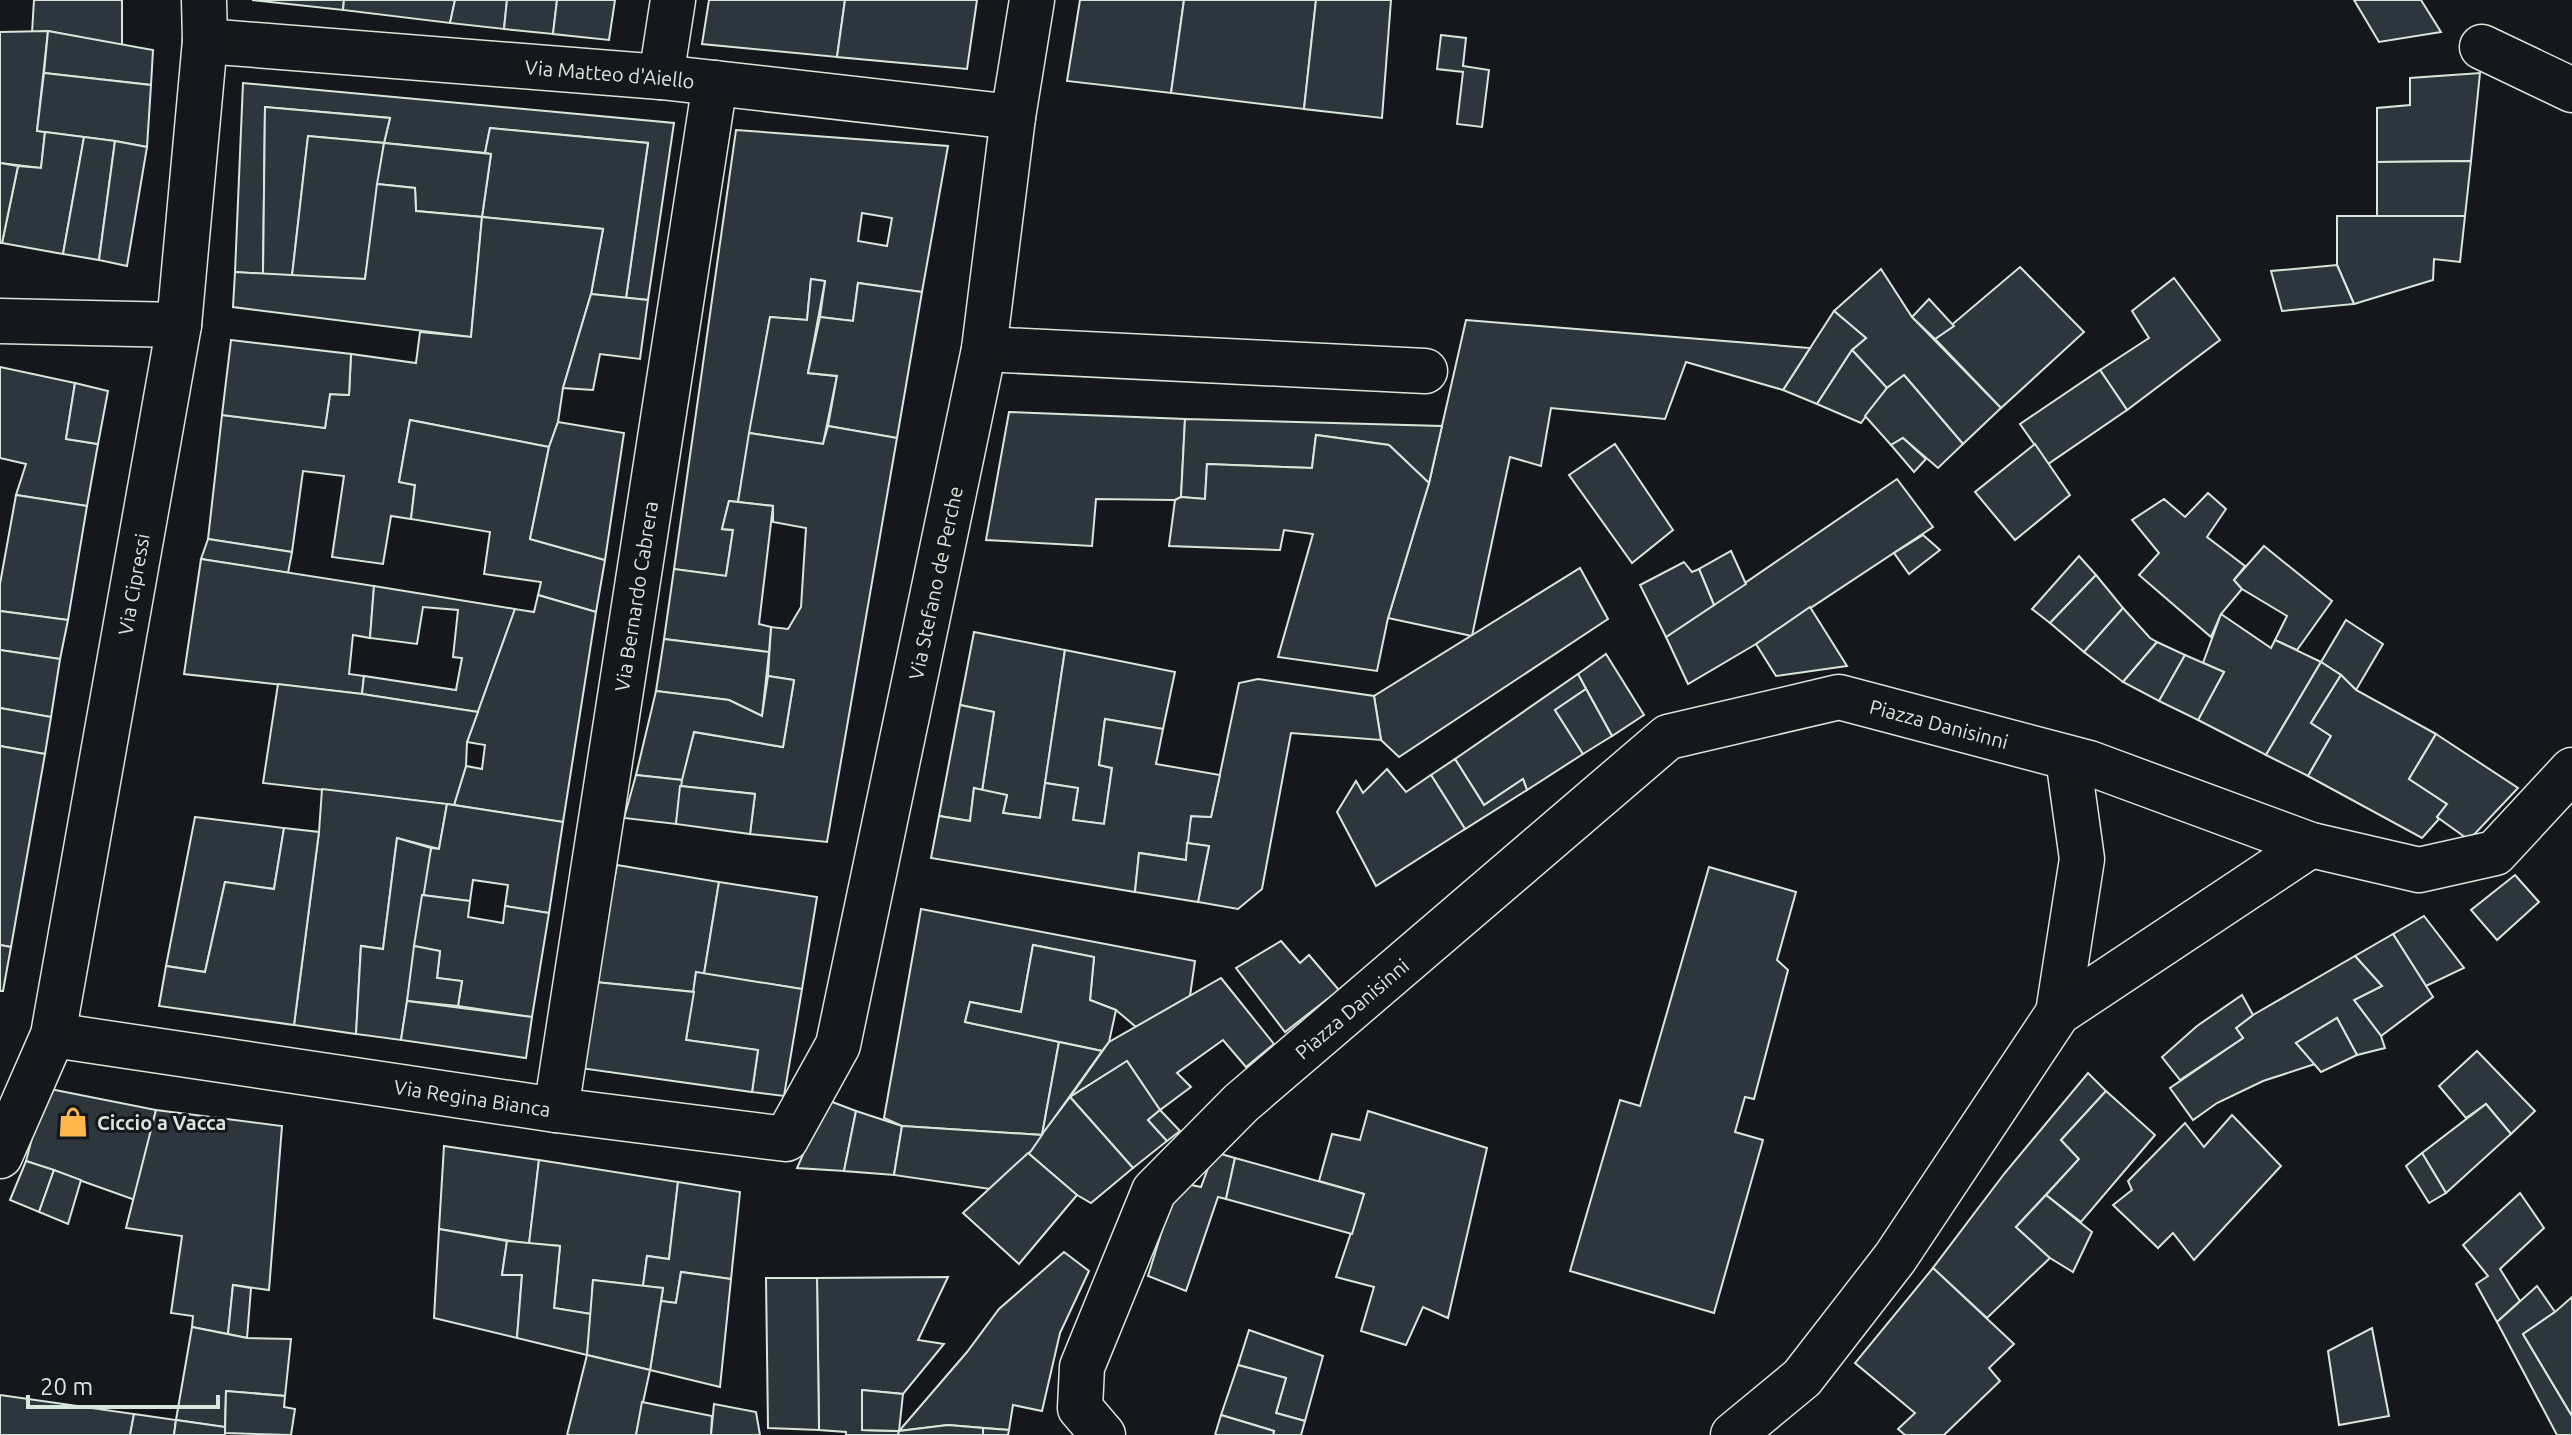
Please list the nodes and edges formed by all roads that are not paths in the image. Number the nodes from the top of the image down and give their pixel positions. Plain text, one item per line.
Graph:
1 (673, 0) edge
2 (1032, 0) edge
3 (204, 21) edge
4 (2482, 47) dead end
5 (661, 77) junction
6 (715, 83) junction
7 (2572, 90) edge
8 (1013, 117) junction
9 (0, 321) edge
10 (179, 325) junction
11 (984, 349) junction
12 (1425, 371) dead end
13 (2068, 758) junction
14 (2572, 770) edge
15 (2311, 845) junction
16 (2058, 1013) junction
17 (53, 1035) junction
18 (838, 1045) joint
19 (556, 1110) junction
20 (0, 1156) edge
21 (1103, 1435) edge
22 (1733, 1435) edge

1 - 5 street
2 - 8 street, Via Stefano de Perche
3 - 5 street, Via Matteo d'Aiello
3 - 10 street, Via Cipressi
4 - 7 street
5 - 6 street, Via Matteo d'Aiello
6 - 8 street, Via Matteo d'Aiello
6 - 19 street, Via Bernardo Cabrera
8 - 11 street, Via Stefano de Perche
9 - 10 street
10 - 17 street, Via Cipressi
11 - 12 street
11 - 18 street, Via Stefano de Perche
13 - 15 street, Piazza Danisinni
13 - 16 street
13 - 21 street, Piazza Danisinni
14 - 15 street, Piazza Danisinni
15 - 16 street
16 - 22 street
17 - 19 street, Via Regina Bianca
17 - 20 street, Via Cipressi
18 - 19 street, Via Regina Bianca

